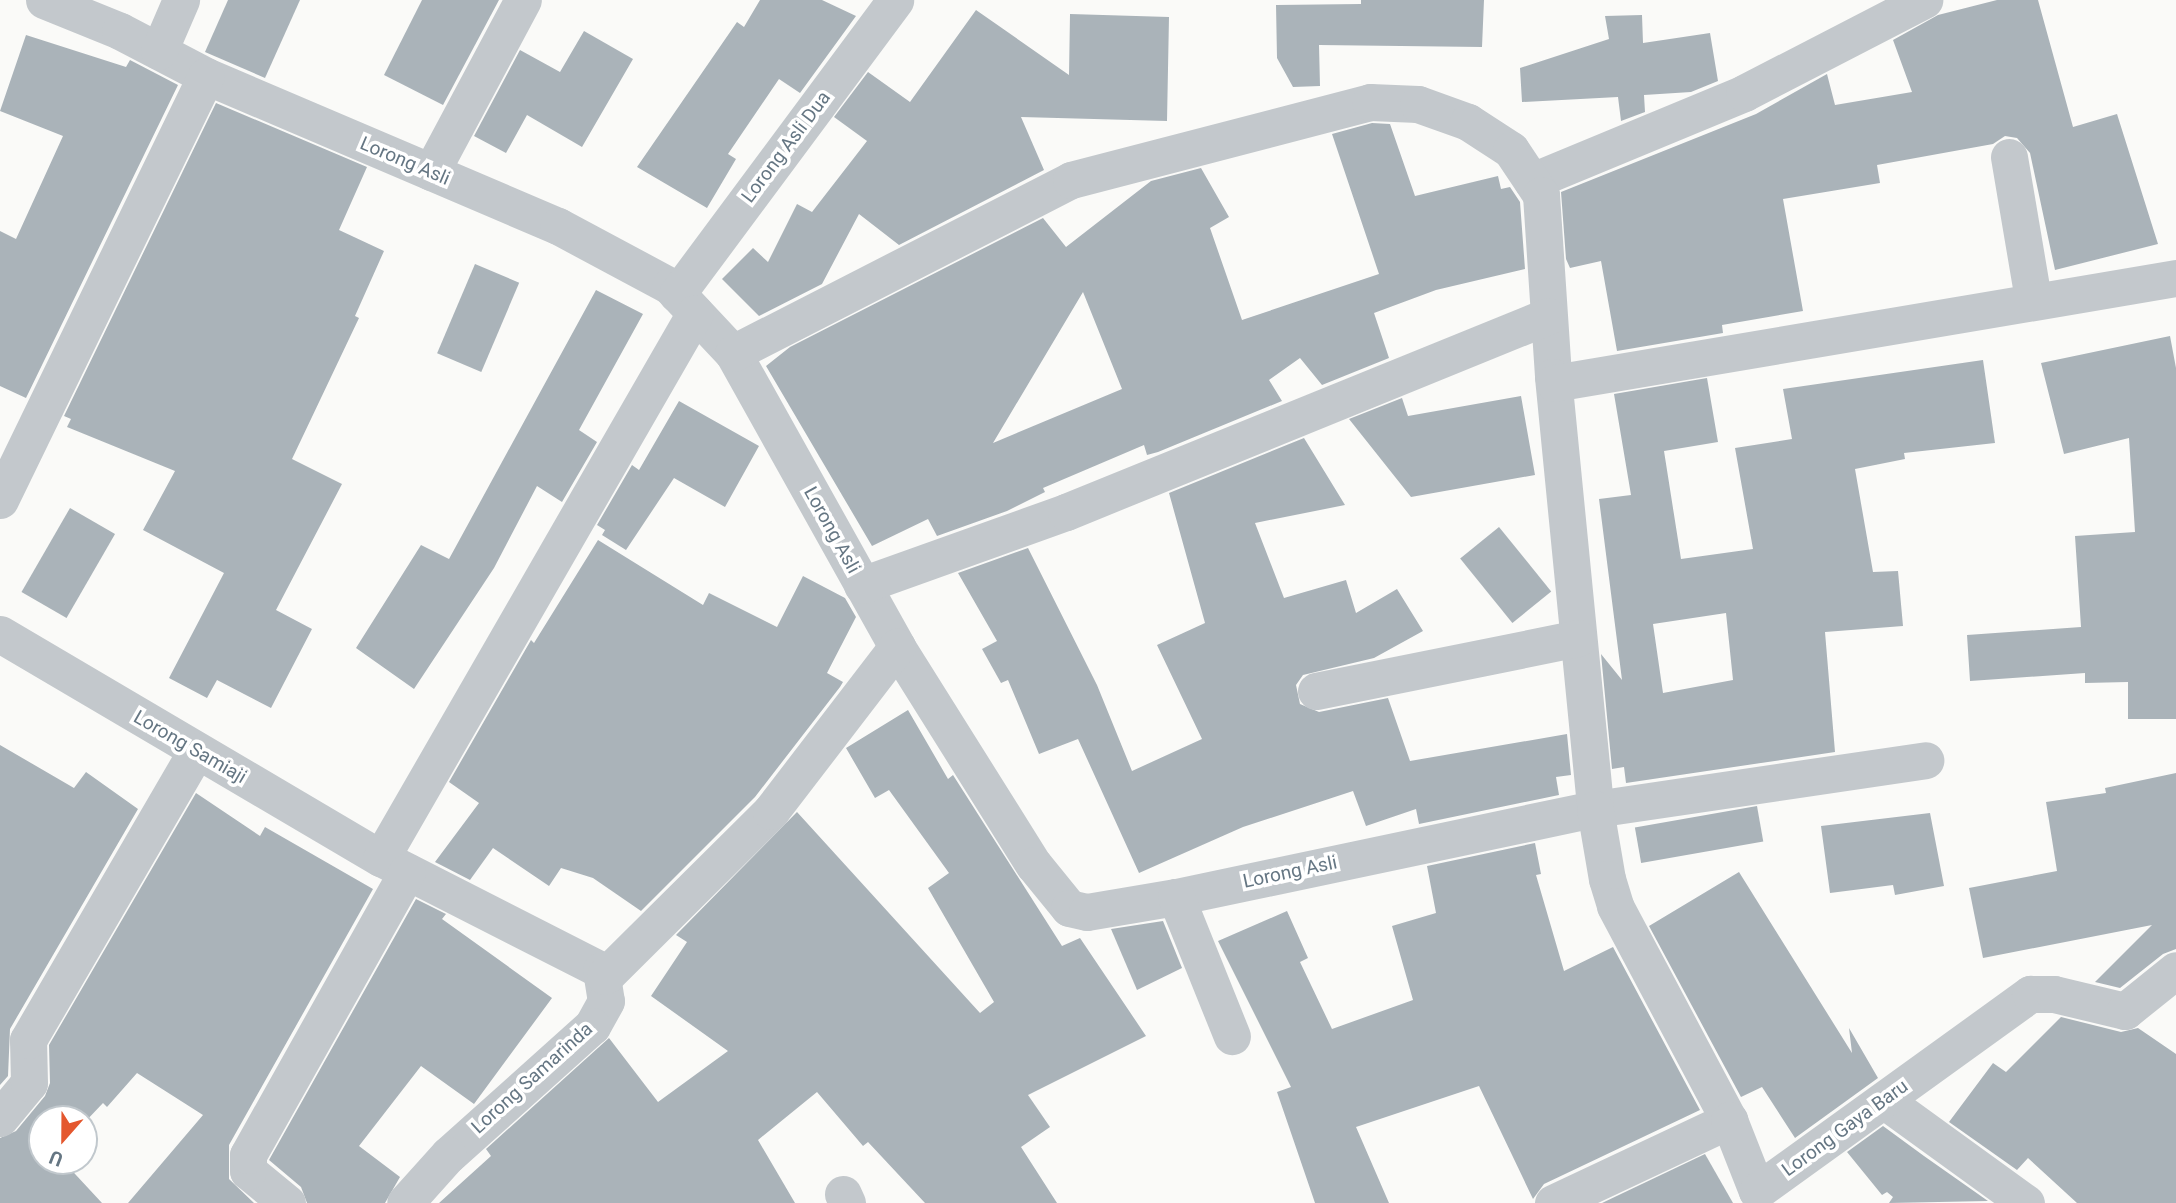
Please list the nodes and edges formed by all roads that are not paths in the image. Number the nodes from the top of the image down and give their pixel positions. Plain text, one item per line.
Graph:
1 (44, 0) edge
2 (181, 0) edge
3 (523, 0) edge
4 (895, 0) edge
5 (1924, 0) edge
6 (159, 51) junction
7 (206, 76) junction
8 (2009, 157) dead end
9 (431, 172) junction
10 (1532, 181) junction
11 (2176, 278) edge
12 (2033, 299) junction
13 (686, 303) junction
14 (1548, 316) junction
15 (733, 353) junction
16 (1554, 383) junction
17 (0, 500) edge
18 (862, 584) junction
19 (0, 634) edge
20 (1578, 638) junction
21 (897, 647) junction
22 (1317, 691) dead end
23 (196, 751) junction
24 (1925, 760) dead end
25 (1595, 809) junction
26 (394, 865) junction
27 (1176, 897) junction
28 (2176, 970) edge
29 (605, 976) junction
30 (1232, 1036) dead end
31 (1885, 1101) junction
32 (0, 1118) edge
33 (1728, 1120) junction
34 (1755, 1197) edge
35 (287, 1203) edge
36 (405, 1203) edge
37 (1553, 1203) edge
38 (2026, 1203) edge

1 - 6 street, Lorong Asli
2 - 6 street
3 - 9 street
4 - 13 street, Lorong Asli Dua
5 - 10 street
6 - 7 street, Lorong Asli
7 - 9 street, Lorong Asli
7 - 17 street
8 - 12 street
9 - 13 street, Lorong Asli
10 - 14 street, Lorong Gaya Baru
10 - 15 street, Lorong Gaya Baru
11 - 12 street
12 - 16 street
13 - 15 street, Lorong Asli
13 - 26 street, Lorong Asli Dua
14 - 16 street, Lorong Gaya Baru
14 - 18 street
15 - 18 street, Lorong Asli
16 - 20 street, Lorong Gaya Baru
18 - 21 street, Lorong Asli
19 - 23 street, Lorong Samiaji
20 - 22 street
20 - 25 street, Lorong Gaya Baru
21 - 27 street, Lorong Asli
21 - 29 street
23 - 26 street, Lorong Samiaji
23 - 32 street
24 - 25 street, Lorong Asli
25 - 27 street, Lorong Asli
25 - 33 street, Lorong Gaya Baru
26 - 29 street
26 - 35 street, Lorong Asli Dua
27 - 30 street
28 - 31 street, Lorong Gaya Baru
29 - 36 street, Lorong Samarinda
31 - 34 street, Lorong Gaya Baru
31 - 38 street
33 - 34 street, Lorong Gaya Baru
33 - 37 street

